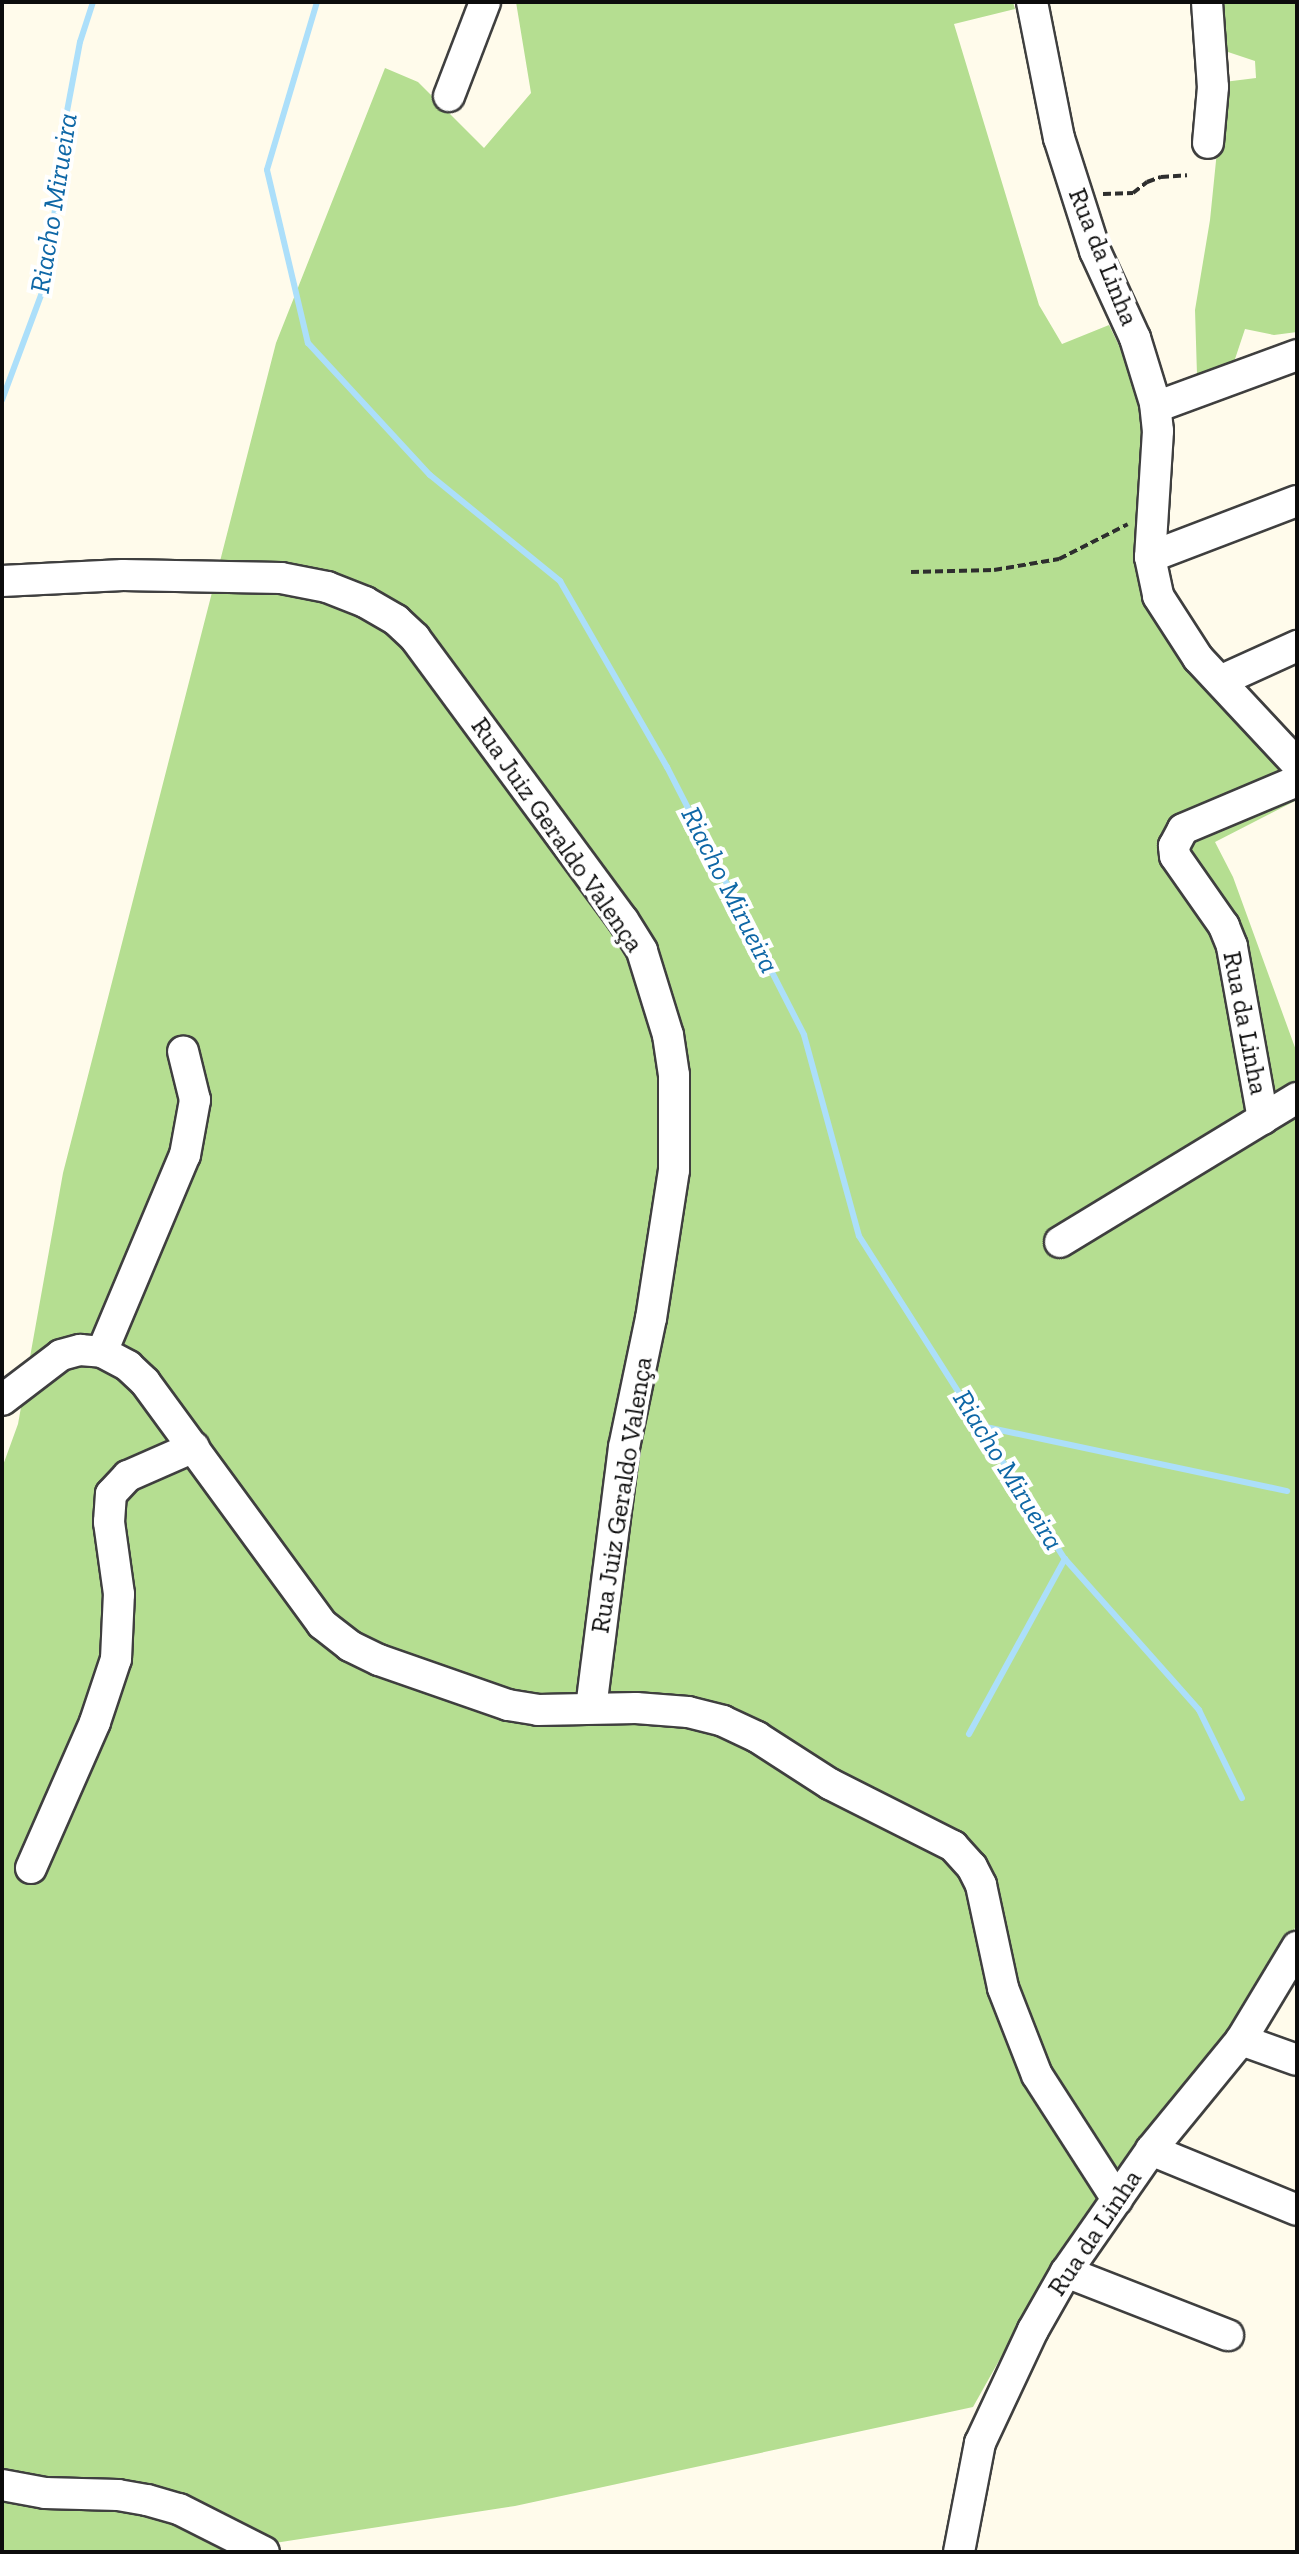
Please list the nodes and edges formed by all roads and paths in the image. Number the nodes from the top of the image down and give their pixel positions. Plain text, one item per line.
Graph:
1 (485, 2) edge
2 (1032, 2) edge
3 (1207, 2) edge
4 (449, 96) dead end
5 (1208, 143) dead end
6 (1187, 175) dead end
7 (1077, 195) junction
8 (1297, 355) edge
9 (1156, 407) junction
10 (1297, 501) edge
11 (1152, 512) junction
12 (1150, 557) junction
13 (911, 572) dead end
14 (2, 581) edge
15 (1297, 646) edge
16 (1220, 681) junction
17 (1297, 764) edge
18 (1297, 781) edge
19 (183, 1051) dead end
20 (1297, 1098) edge
21 (1263, 1119) junction
22 (1060, 1242) dead end
23 (102, 1352) junction
24 (2, 1400) edge
25 (194, 1447) junction
26 (591, 1708) junction
27 (31, 1868) dead end
28 (1297, 1947) edge
29 (1241, 2040) junction
30 (1297, 2060) edge
31 (1151, 2150) junction
32 (1117, 2199) junction
33 (1297, 2210) edge
34 (1066, 2272) junction
35 (1228, 2335) dead end
36 (2, 2485) edge
37 (264, 2552) edge
38 (959, 2552) edge

1 - 4 street
2 - 7 street, Rua da Linha
3 - 5 street
6 - 7 path
7 - 9 street, Rua da Linha
8 - 9 street
9 - 11 street, Rua da Linha
10 - 12 street
11 - 12 street, Rua da Linha
11 - 13 path
12 - 16 street, Rua da Linha
14 - 26 street, Rua Juiz Geraldo Valença
15 - 16 street
16 - 17 street, Rua da Linha
18 - 21 street, Rua da Linha
19 - 23 street
20 - 21 street
21 - 22 street
23 - 24 street
23 - 25 street
25 - 26 street
25 - 27 street
26 - 32 street
28 - 29 street, Rua da Linha
29 - 30 street
29 - 31 street, Rua da Linha
31 - 32 street, Rua da Linha
31 - 33 street
32 - 34 street, Rua da Linha
34 - 35 street
34 - 38 street, Rua da Linha
36 - 37 street

